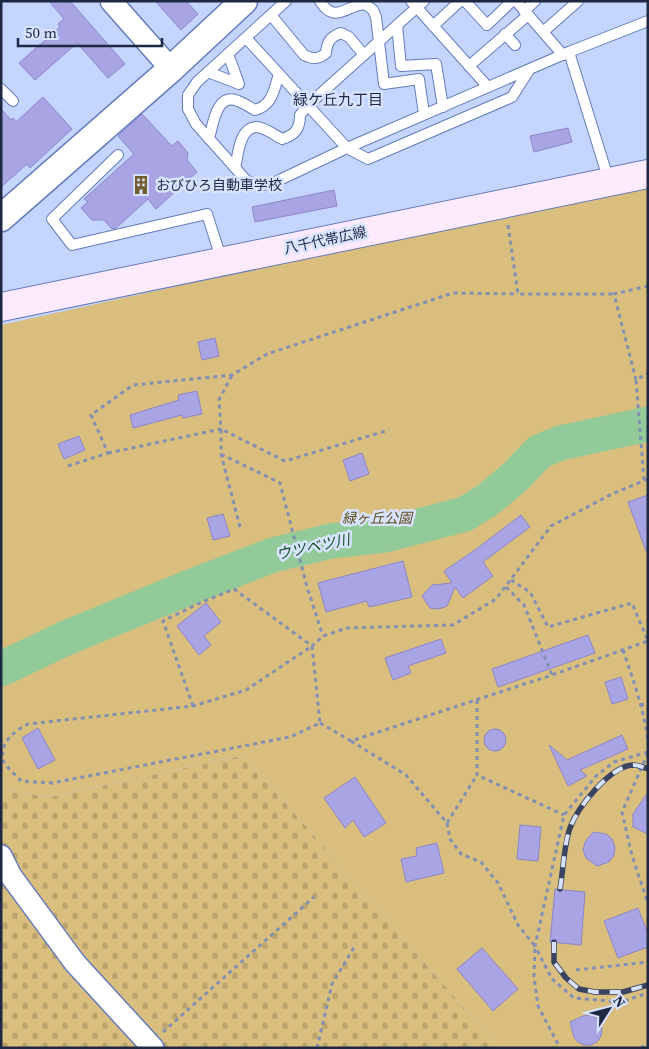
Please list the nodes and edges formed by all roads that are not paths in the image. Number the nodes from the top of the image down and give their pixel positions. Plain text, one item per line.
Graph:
1 (110, 1) edge
2 (244, 1) edge
3 (286, 1) edge
4 (320, 1) edge
5 (460, 1) edge
6 (465, 1) edge
7 (514, 1) edge
8 (535, 1) edge
9 (578, 1) edge
10 (417, 3) edge
11 (526, 13) junction
12 (271, 15) junction
13 (648, 21) edge
14 (397, 25) junction
15 (433, 26) junction
16 (543, 32) junction
17 (506, 34) junction
18 (246, 38) junction
19 (378, 42) junction
20 (515, 45) dead end
21 (566, 53) junction
22 (228, 54) junction
23 (364, 55) junction
24 (469, 66) junction
25 (171, 69) junction
26 (529, 70) junction
27 (208, 72) junction
28 (279, 74) junction
29 (488, 87) junction
30 (1, 89) edge
31 (13, 101) dead end
32 (308, 106) junction
33 (443, 107) junction
34 (424, 114) junction
35 (209, 138) junction
36 (347, 148) junction
37 (118, 155) dead end
38 (235, 168) junction
39 (648, 174) edge
40 (610, 182) junction
41 (1, 218) edge
42 (222, 261) junction
43 (1, 307) edge
44 (1, 856) edge
45 (151, 1046) edge

1 - 25 street
2 - 25 street
3 - 12 lane
4 - 19 lane
5 - 15 lane
6 - 7 lane
7 - 11 lane
8 - 11 lane
9 - 16 lane
10 - 14 lane
10 - 15 lane
11 - 16 lane
11 - 17 lane
12 - 18 lane
12 - 23 lane
13 - 21 lane
14 - 19 lane
14 - 33 lane
15 - 24 lane
16 - 21 lane
17 - 20 lane
17 - 24 lane
18 - 22 lane
18 - 28 lane
19 - 23 lane
19 - 34 lane
21 - 26 lane
21 - 40 lane
22 - 27 lane
22 - 27 lane
23 - 32 lane
24 - 29 lane
25 - 41 street
26 - 29 lane
26 - 36 lane
27 - 35 lane
28 - 32 lane
28 - 35 lane
29 - 33 lane
30 - 31 lane
32 - 36 lane
32 - 38 lane
33 - 34 lane
34 - 36 lane
35 - 38 lane
36 - 38 lane
37 - 42 lane
39 - 40 main road, 八千代帯広線
40 - 42 main road, 八千代帯広線
42 - 43 main road, 八千代帯広線
44 - 45 street

